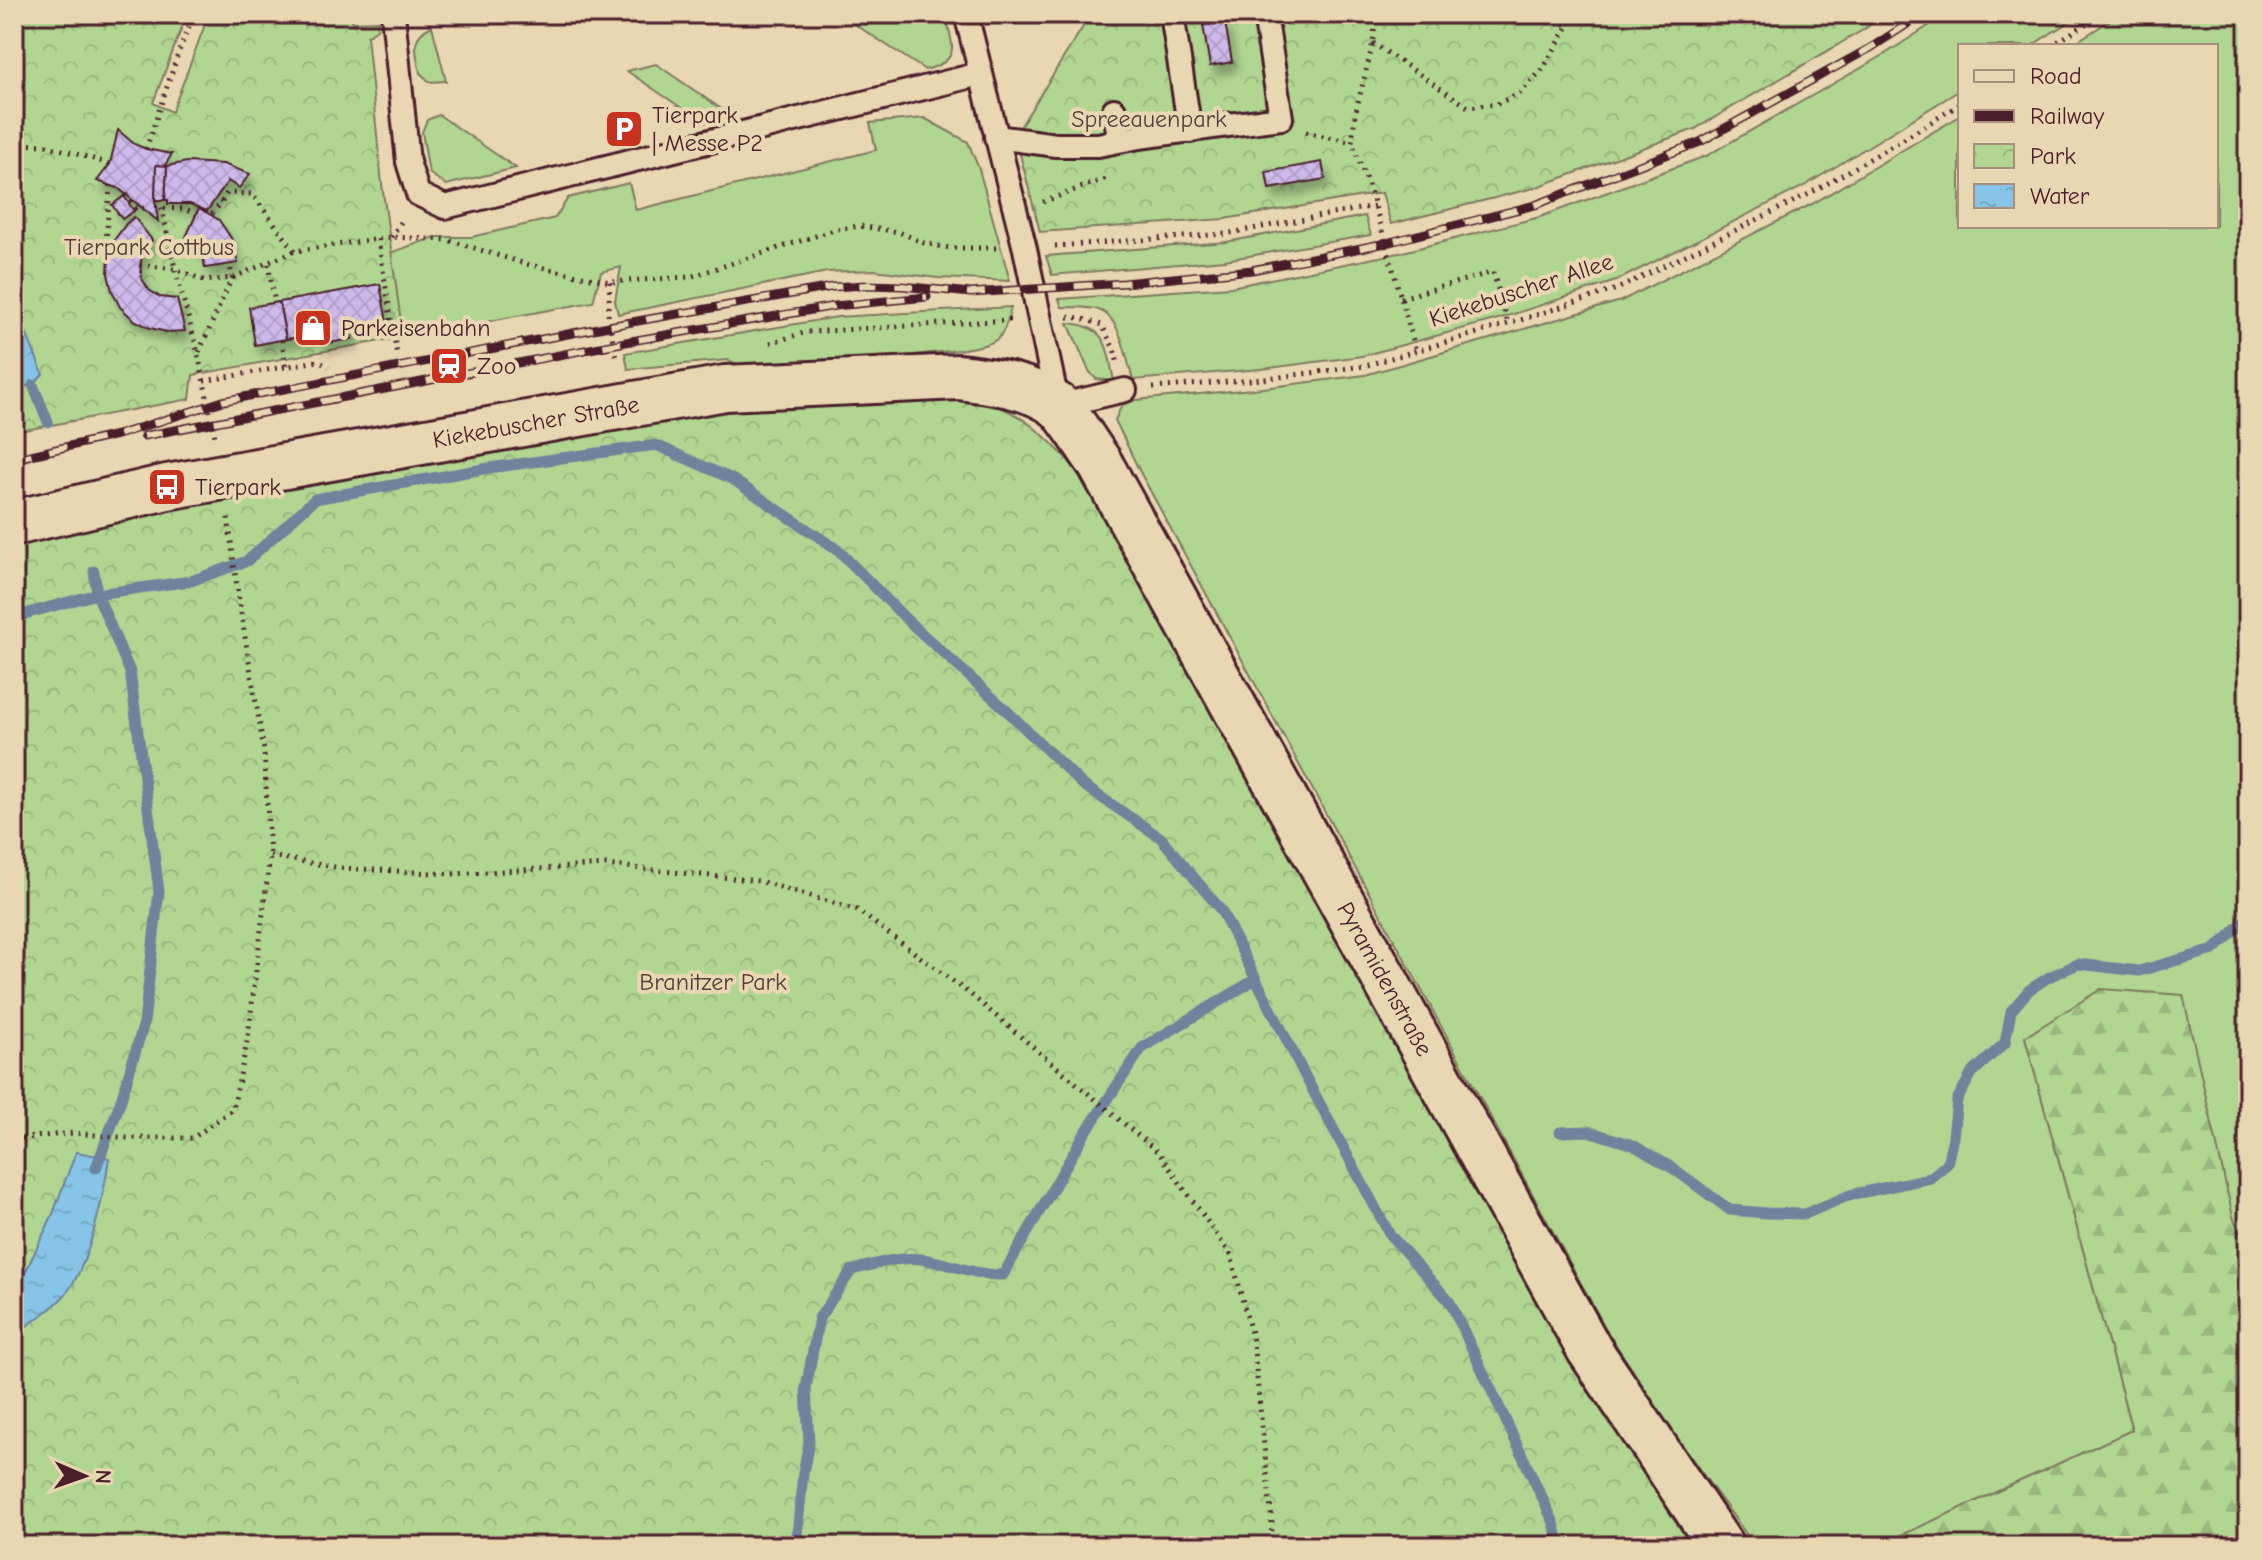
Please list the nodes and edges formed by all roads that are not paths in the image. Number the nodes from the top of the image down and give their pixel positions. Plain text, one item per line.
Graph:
1 (393, 14) edge
2 (966, 14) edge
3 (1172, 14) edge
4 (1265, 14) edge
5 (980, 74) junction
6 (1114, 110) dead end
7 (1190, 131) junction
8 (996, 137) junction
9 (1120, 140) junction
10 (1125, 390) road end
11 (1058, 406) junction
12 (14, 523) edge
13 (1721, 1546) edge

1 - 5 lane
2 - 5 lane
3 - 7 lane
4 - 7 lane
5 - 8 lane
6 - 9 lane
7 - 9 lane
8 - 9 lane
8 - 11 lane
10 - 11 lane
11 - 12 street, Kiekebuscher Straße
11 - 13 street, Pyramidenstraße

